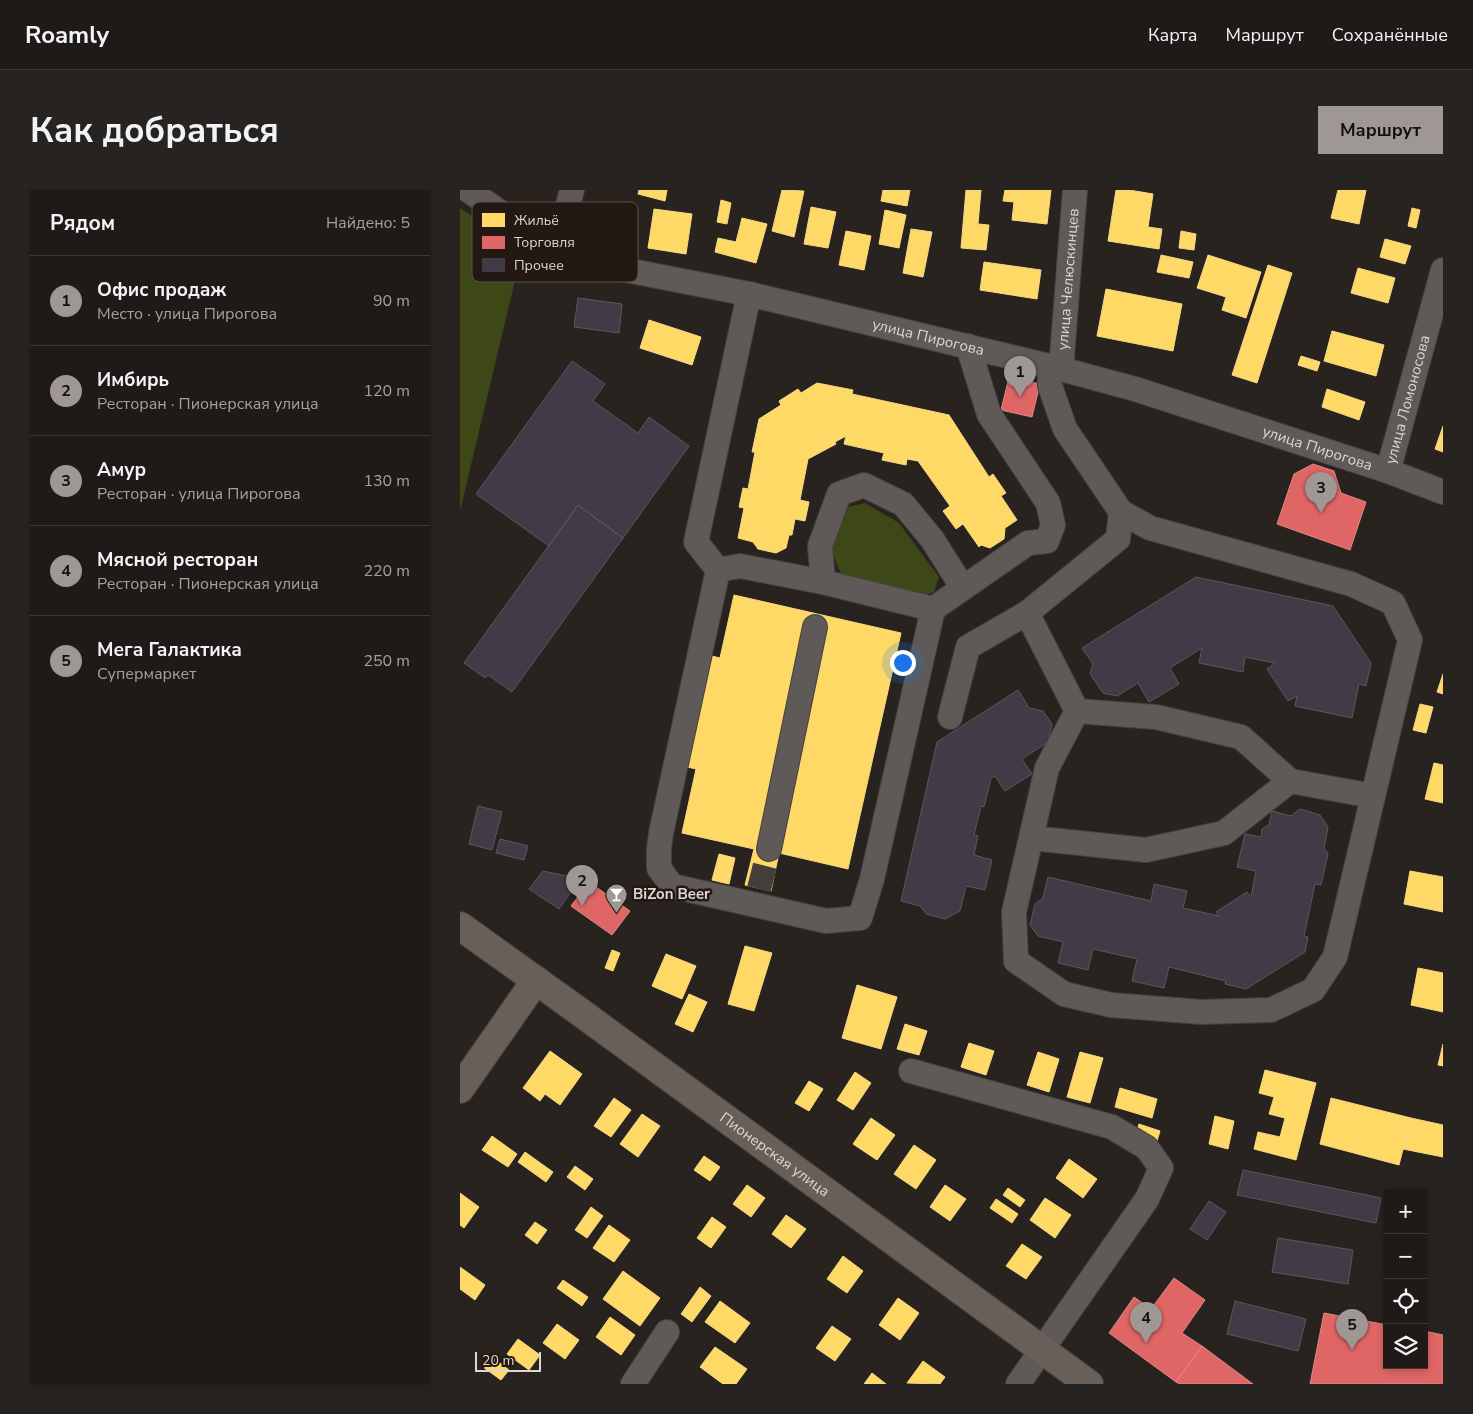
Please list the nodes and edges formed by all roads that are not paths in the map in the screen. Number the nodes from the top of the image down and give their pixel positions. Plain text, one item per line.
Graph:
1 (468, 190) edge
2 (1075, 190) edge
3 (485, 202) edge
4 (1443, 270) edge
5 (638, 272) edge
6 (749, 294) junction
7 (968, 346) junction
8 (1055, 367) junction
9 (1388, 471) junction
10 (1443, 492) edge
11 (1120, 512) junction
12 (718, 570) junction
13 (823, 582) junction
14 (963, 588) junction
15 (711, 603) junction
16 (933, 608) junction
17 (1028, 613) junction
18 (815, 627) dead end
19 (712, 656) dead end
20 (1077, 711) junction
21 (950, 717) dead end
22 (687, 767) dead end
23 (1290, 781) junction
24 (1373, 796) junction
25 (666, 814) junction
26 (1031, 838) junction
27 (769, 849) tunnel mouth
28 (460, 926) edge
29 (536, 980) junction
30 (911, 1071) dead end
31 (460, 1089) edge
32 (668, 1332) dead end
33 (1043, 1349) junction
34 (632, 1384) edge
35 (1018, 1384) edge
36 (1089, 1384) edge

1 - 3 street, улица Пирогова
2 - 8 street, улица Челюскинцев
4 - 9 street, улица Ломоносова
5 - 6 street, улица Пирогова
6 - 7 street, улица Пирогова
6 - 12 street
7 - 8 street, улица Пирогова
7 - 14 street
8 - 9 street, улица Пирогова
8 - 11 street, улица Челюскинцев
9 - 10 street, улица Пирогова
11 - 17 street
11 - 24 street
12 - 13 street
12 - 15 street
13 - 14 street
13 - 16 street
14 - 16 street
15 - 19 street
15 - 25 street
16 - 25 street
17 - 20 street
17 - 21 street
18 - 27 street
20 - 23 street
20 - 26 street
22 - 25 street
23 - 24 street
23 - 26 street
24 - 26 street
28 - 29 main road, Пионерская улица
29 - 31 main road
29 - 33 main road, Пионерская улица
30 - 33 street
32 - 34 street
33 - 35 street
33 - 36 main road, Пионерская улица

